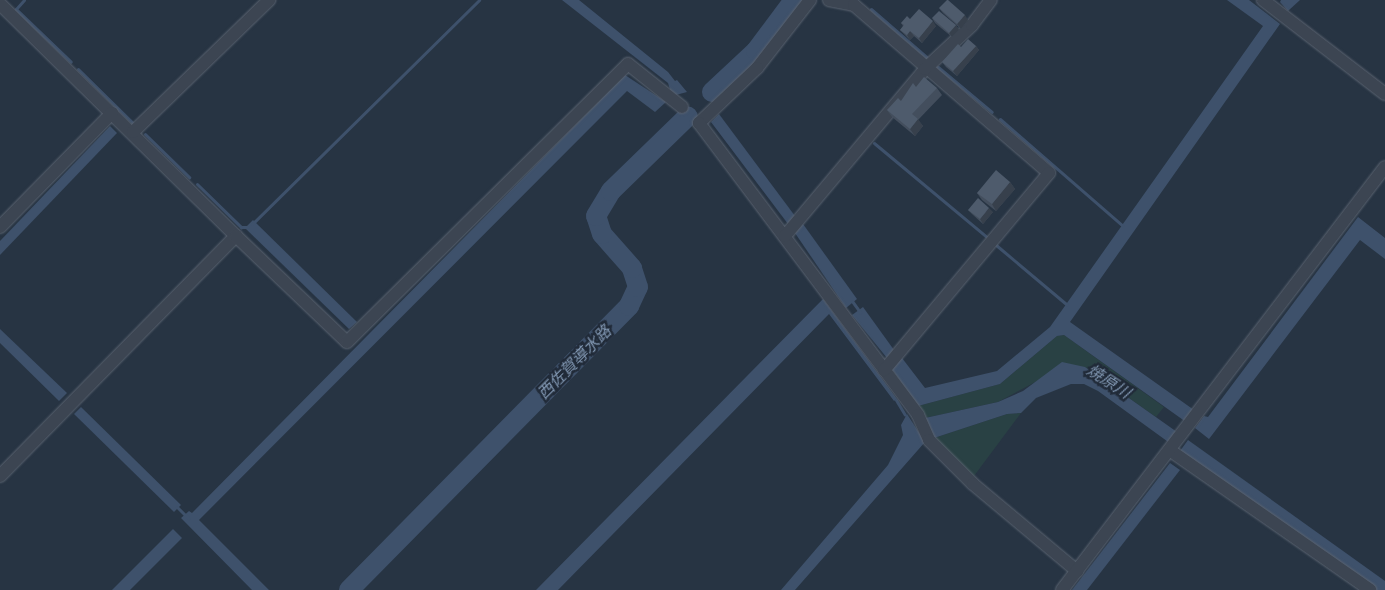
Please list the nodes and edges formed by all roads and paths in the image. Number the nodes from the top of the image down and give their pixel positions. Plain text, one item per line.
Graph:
1 (269, 0) edge
2 (810, 0) edge
3 (829, 0) edge
4 (991, 0) edge
5 (1262, 0) edge
6 (0, 4) edge
7 (925, 68) junction
8 (1385, 94) edge
9 (682, 107) dead end
10 (112, 113) junction
11 (133, 132) junction
12 (1385, 167) edge
13 (0, 227) edge
14 (791, 229) junction
15 (236, 236) junction
16 (890, 362) junction
17 (1171, 451) junction
18 (0, 476) edge
19 (1077, 571) junction
20 (1062, 590) edge
21 (1370, 590) edge

1 - 11 street
2 - 14 street
3 - 7 street
4 - 7 street
5 - 8 street
6 - 10 street
7 - 14 street
7 - 16 street
9 - 15 street
10 - 11 street
10 - 13 street
11 - 15 street
12 - 17 street
14 - 16 street
15 - 18 street
16 - 19 street
17 - 19 street
17 - 21 street
19 - 20 street

